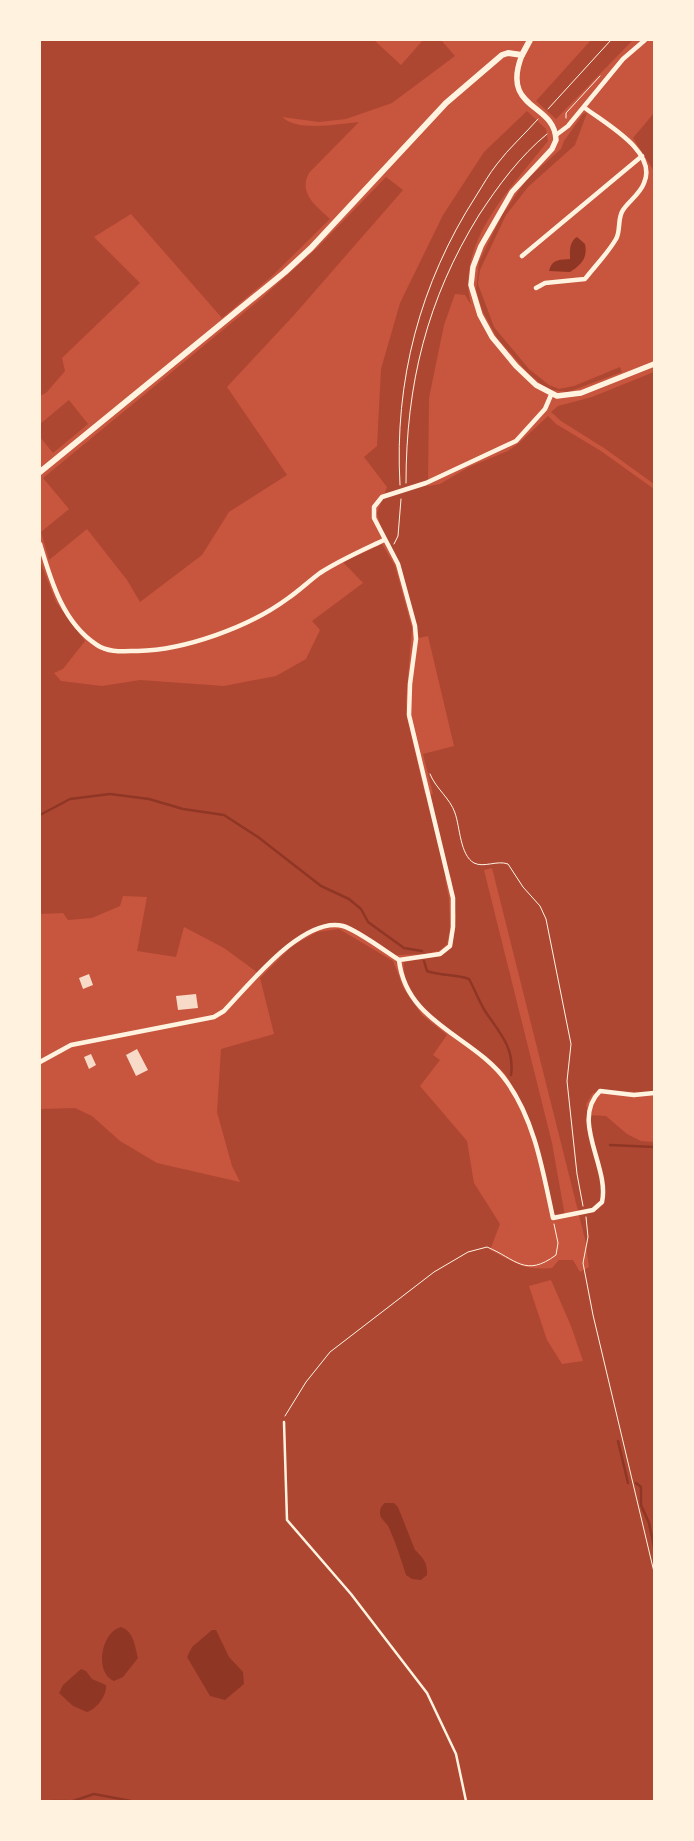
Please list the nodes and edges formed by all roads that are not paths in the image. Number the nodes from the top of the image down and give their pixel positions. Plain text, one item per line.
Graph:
1 (530, 40) edge
2 (645, 40) edge
3 (522, 55) junction
4 (585, 108) junction
5 (556, 135) junction
6 (642, 156) junction
7 (522, 256) dead end
8 (536, 288) dead end
9 (654, 364) edge
10 (551, 395) junction
11 (40, 472) edge
12 (384, 540) junction
13 (40, 544) edge
14 (399, 960) junction
15 (40, 1062) edge
16 (654, 1094) edge
17 (284, 1422) road end
18 (466, 1801) edge

1 - 3 main road
2 - 4 street
3 - 5 street
3 - 11 main road
4 - 5 street
4 - 6 street
5 - 10 street
6 - 7 street
6 - 8 street
9 - 10 street
10 - 12 street
12 - 13 street
12 - 14 street
14 - 15 street
14 - 16 street
17 - 18 lane

